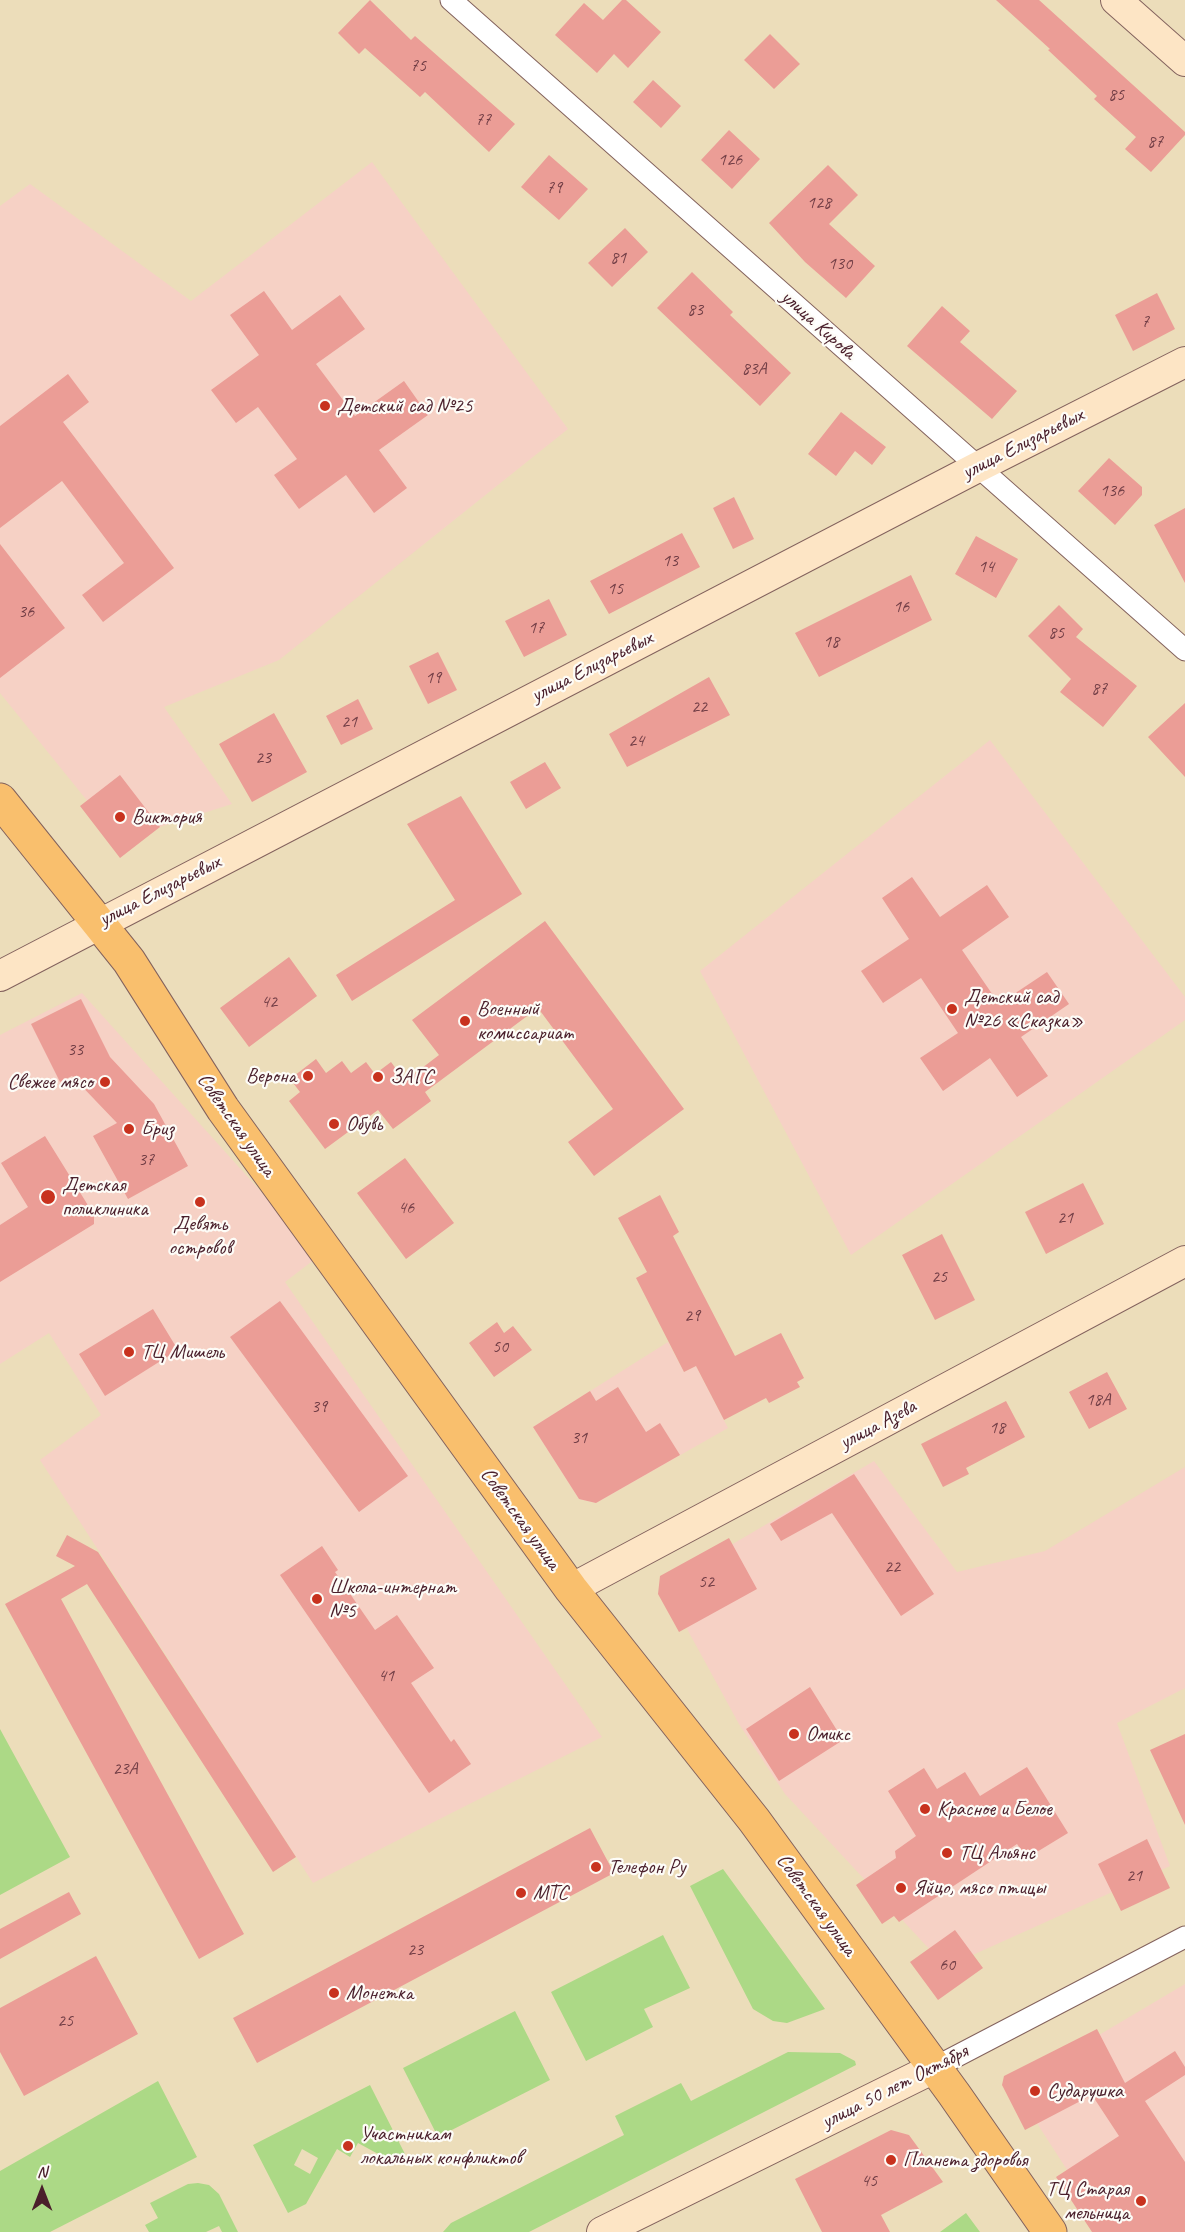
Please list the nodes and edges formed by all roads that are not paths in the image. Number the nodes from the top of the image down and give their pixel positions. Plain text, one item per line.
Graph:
1 (451, 0) edge
2 (1116, 0) edge
3 (1185, 62) edge
4 (1185, 362) edge
5 (978, 467) junction
6 (1185, 650) edge
7 (0, 800) edge
8 (97, 923) junction
9 (0, 975) edge
10 (1185, 1261) edge
11 (571, 1589) junction
12 (1185, 1938) edge
13 (934, 2068) junction
14 (602, 2232) edge
15 (1050, 2232) edge

1 - 5 street, улица Кирова
2 - 3 street
4 - 5 street, улица Елизарьевых
5 - 6 street, улица Кирова
5 - 8 street, улица Елизарьевых
7 - 8 main road, Советская улица
8 - 9 street, улица Елизарьевых
8 - 11 main road, Советская улица
10 - 11 street, улица Азева
11 - 13 main road, Советская улица
12 - 13 street, улица 50 лет Октября
13 - 14 street, улица 50 лет Октября
13 - 15 main road, Советская улица

